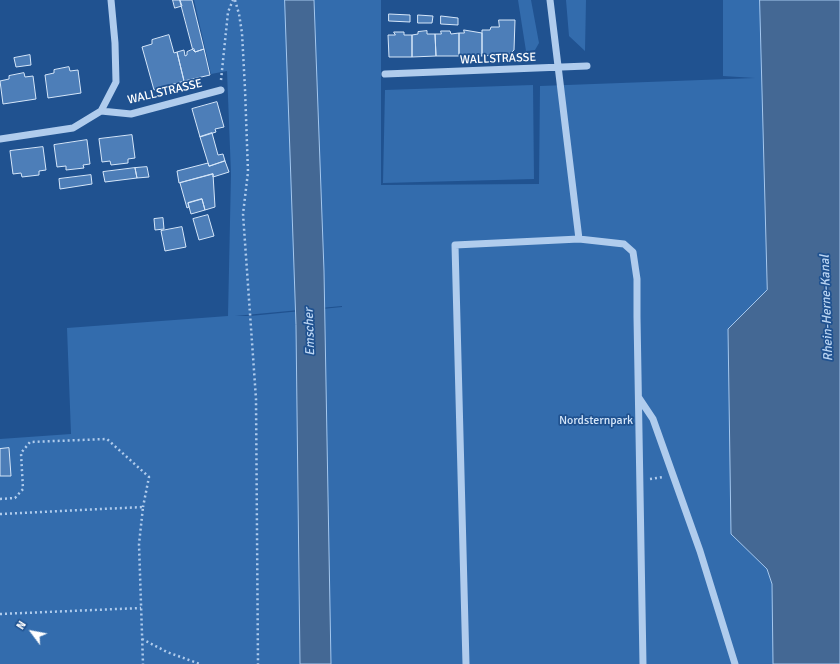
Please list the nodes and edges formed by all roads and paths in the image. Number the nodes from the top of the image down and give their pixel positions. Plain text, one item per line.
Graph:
1 (111, 0) edge
2 (234, 0) edge
3 (550, 0) edge
4 (587, 66) dead end
5 (558, 68) junction
6 (385, 74) dead end
7 (221, 90) joint
8 (101, 111) junction
9 (0, 139) edge
10 (579, 239) junction
11 (639, 398) junction
12 (674, 476) junction
13 (640, 480) junction
14 (0, 498) edge
15 (143, 507) junction
16 (0, 514) edge
17 (141, 608) junction
18 (0, 614) edge
19 (142, 638) junction
20 (143, 664) edge
21 (200, 664) edge
22 (258, 664) edge
23 (466, 664) edge
24 (643, 664) edge
25 (735, 664) edge

1 - 8 street
2 - 7 path
2 - 22 path
3 - 5 street
4 - 5 street, WALLSTRASSE
5 - 6 street, WALLSTRASSE
5 - 10 street
7 - 8 street, WALLSTRASSE
8 - 9 street
10 - 11 street
10 - 23 street
11 - 12 street
11 - 13 street
12 - 13 path
12 - 25 street
13 - 24 street
14 - 15 path
15 - 16 path
15 - 17 path
17 - 18 path
17 - 19 path
19 - 20 path
19 - 21 path

